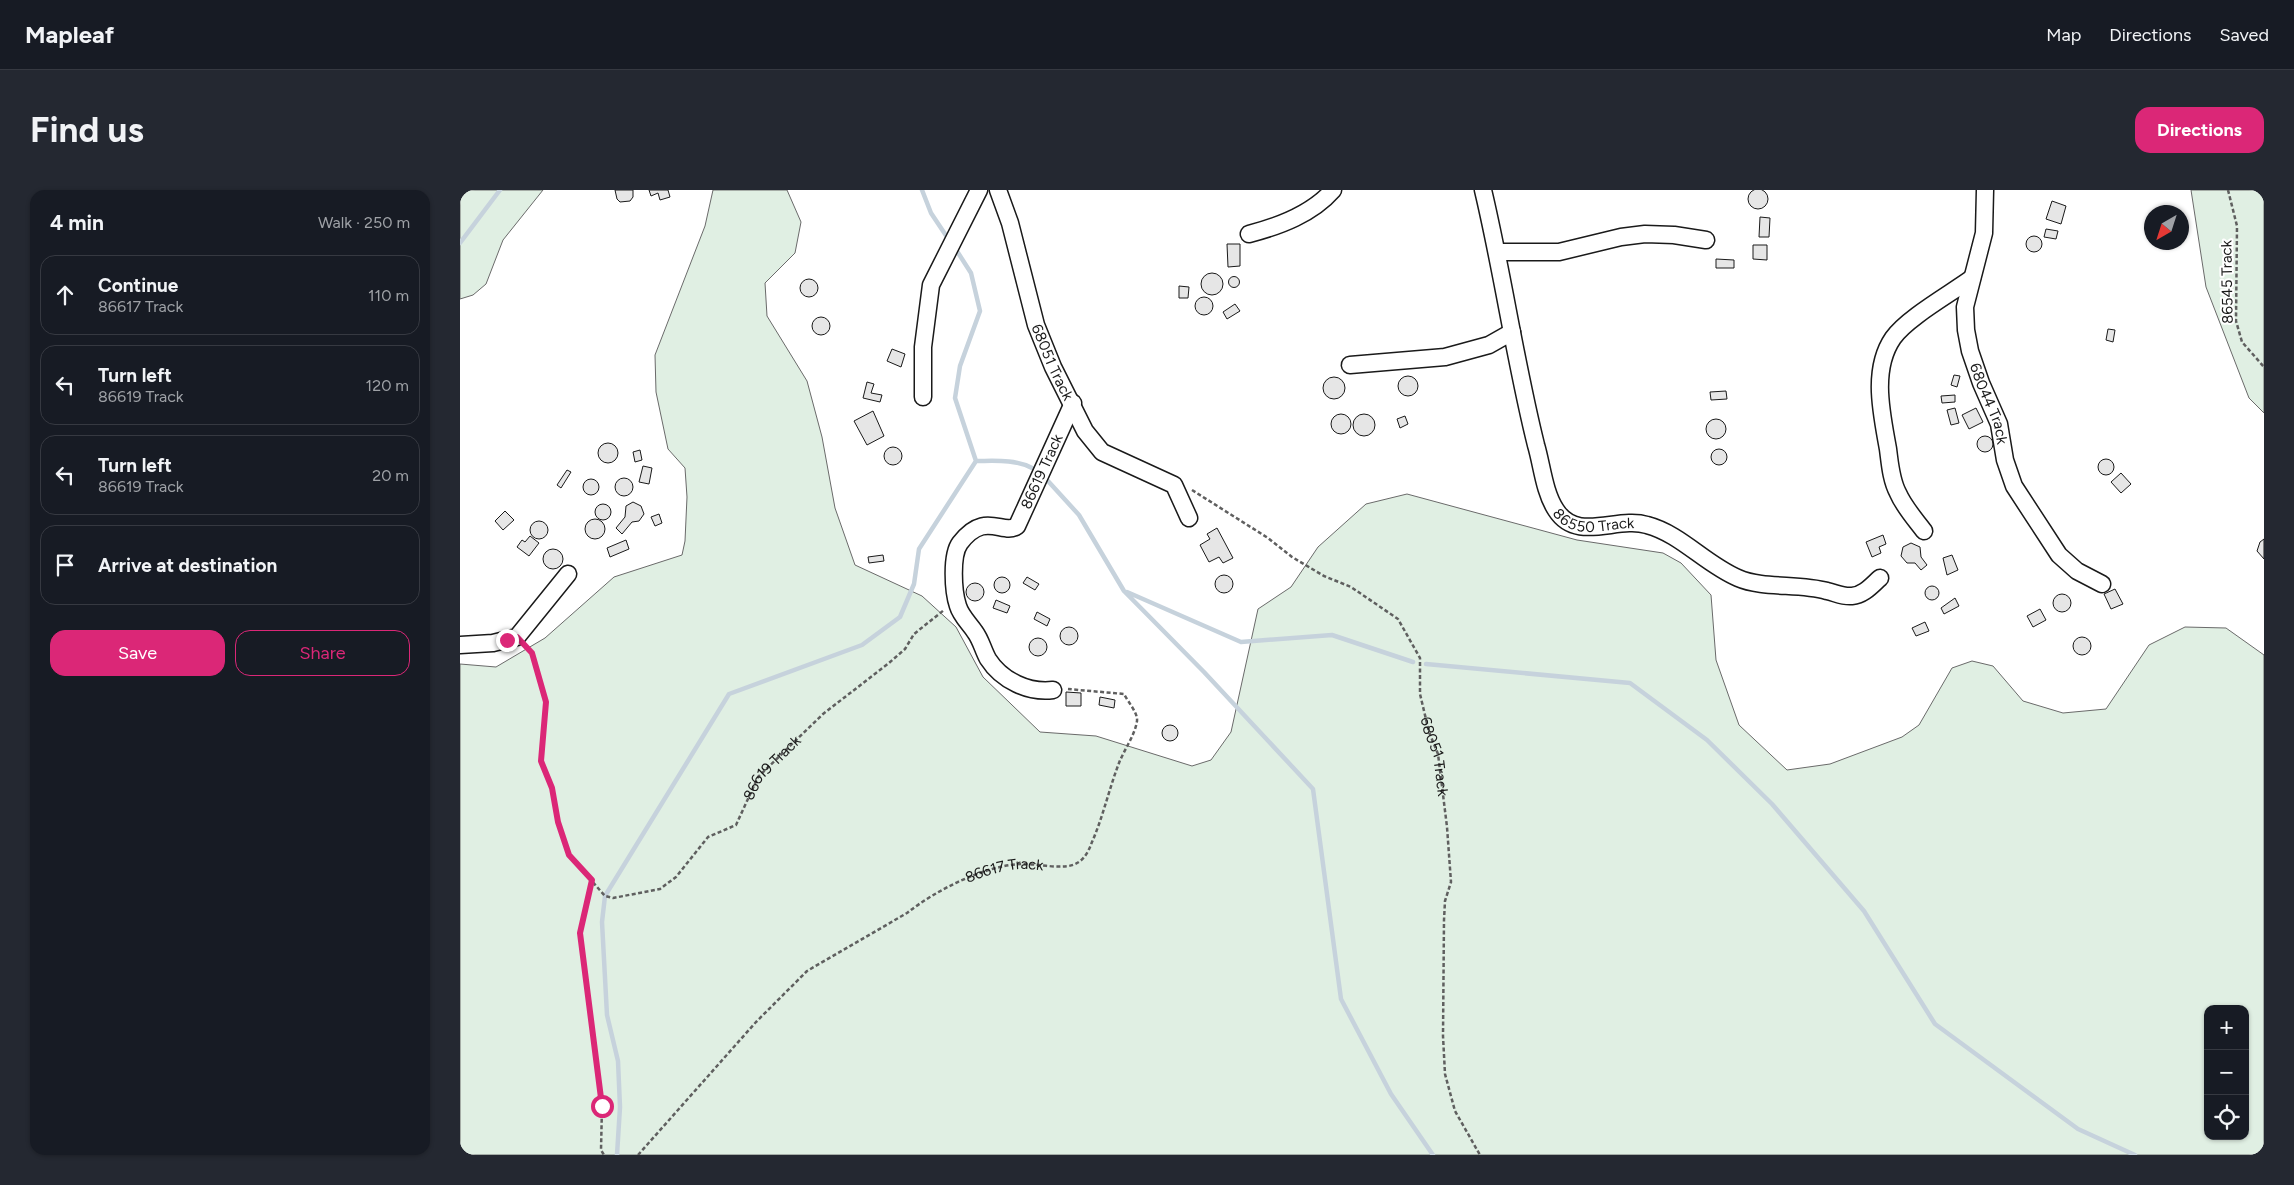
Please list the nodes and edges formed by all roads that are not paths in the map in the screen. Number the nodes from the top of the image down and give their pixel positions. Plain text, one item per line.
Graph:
1 (979, 190) edge
2 (998, 190) edge
3 (1333, 190) edge
4 (1483, 190) edge
5 (1986, 190) edge
6 (1250, 234) dead end
7 (1706, 240) dead end
8 (1497, 252) junction
9 (1972, 278) junction
10 (1512, 332) junction
11 (1350, 365) dead end
12 (923, 397) dead end
13 (1073, 403) junction
14 (1190, 518) dead end
15 (1924, 531) dead end
16 (568, 574) dead end
17 (1880, 578) dead end
18 (2102, 584) dead end
19 (460, 645) edge
20 (1054, 690) road end

1 - 12 street
2 - 13 street, 68051 Track
3 - 6 street
4 - 8 street, 86550 Track
5 - 9 street, 68044 Track
7 - 8 street
8 - 10 street, 86550 Track
9 - 15 street
9 - 18 street, 68044 Track
10 - 11 street
10 - 17 street, 86550 Track
13 - 14 street, 68051 Track
13 - 20 street, 86619 Track
16 - 19 street

